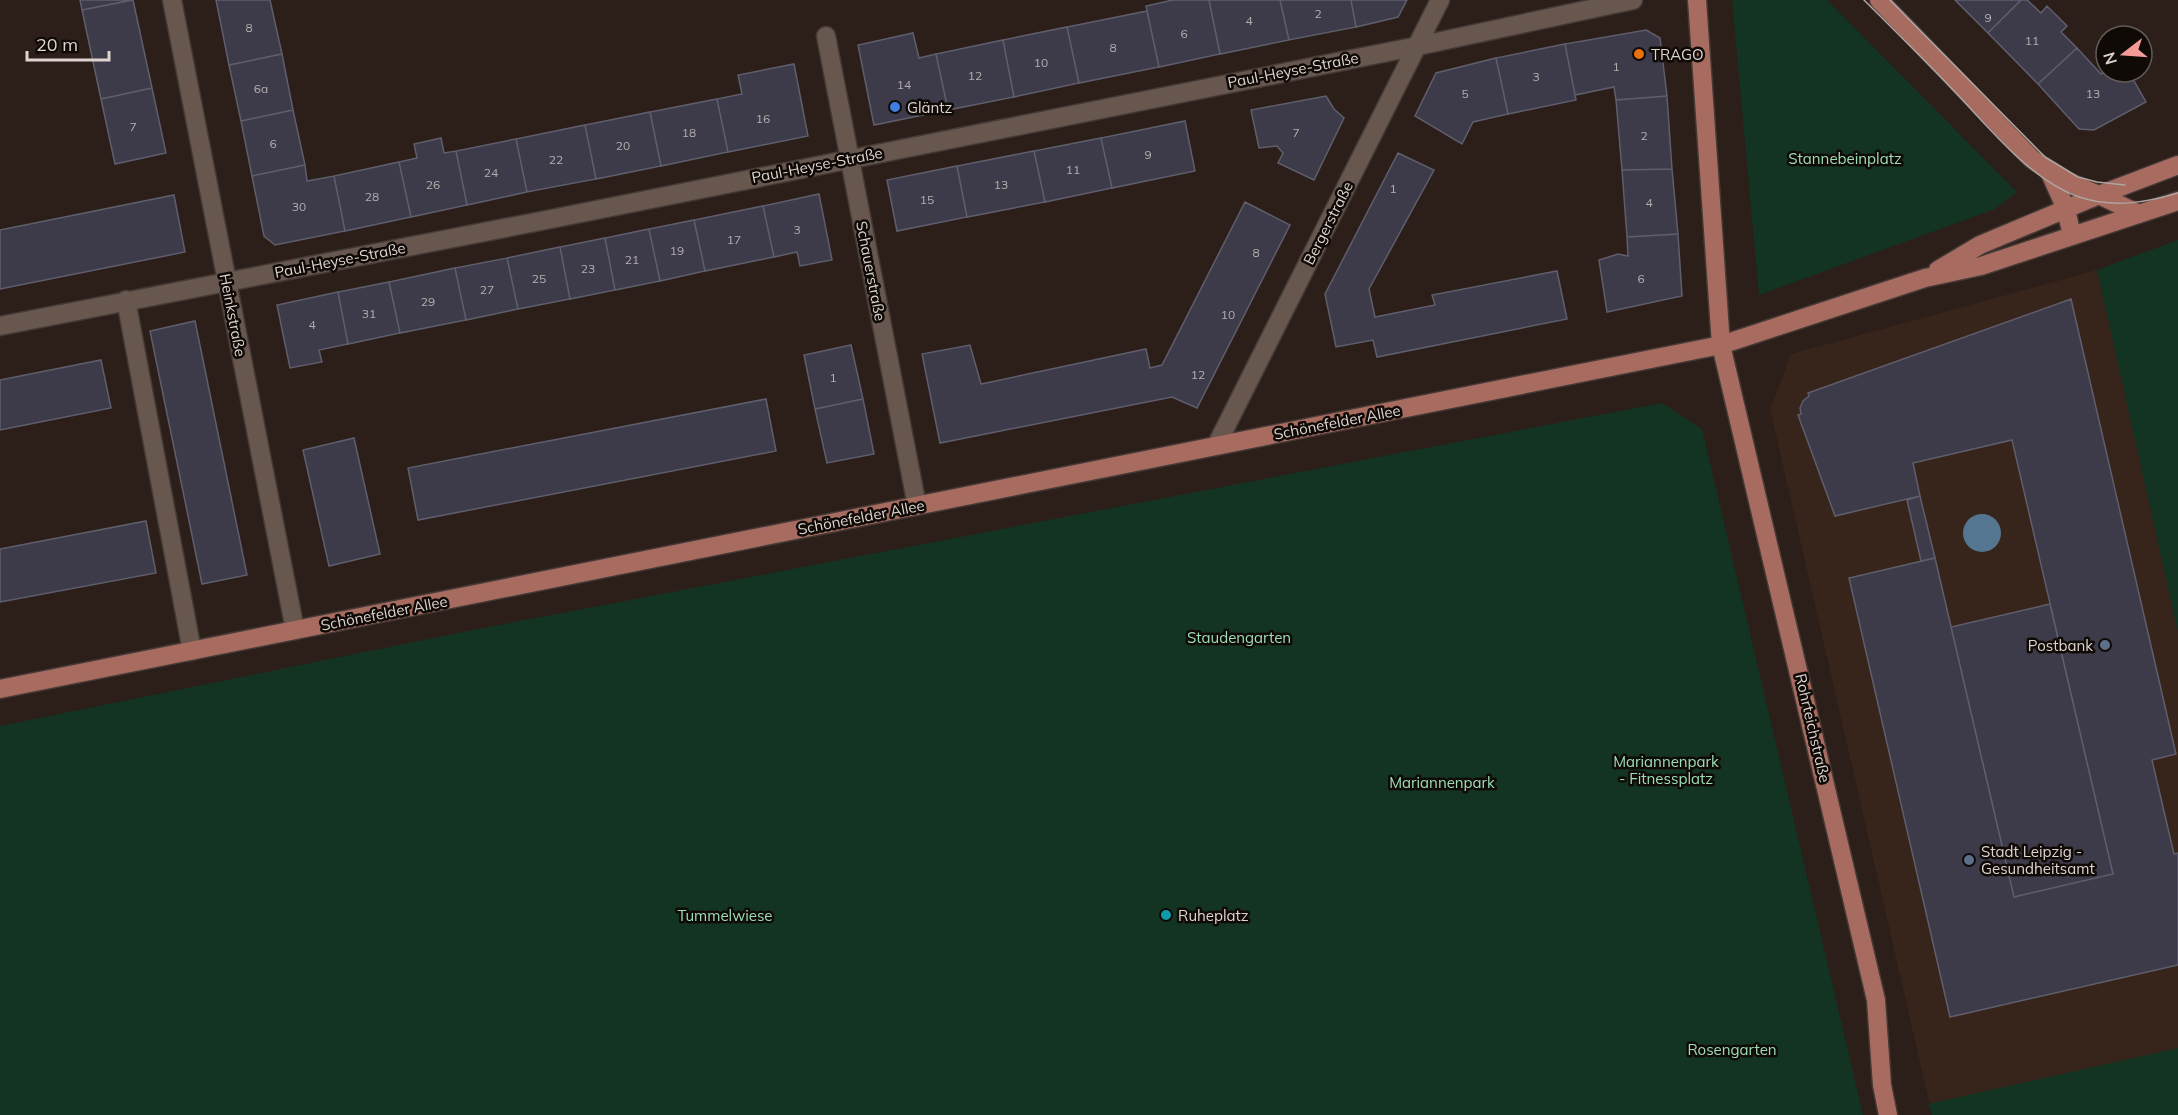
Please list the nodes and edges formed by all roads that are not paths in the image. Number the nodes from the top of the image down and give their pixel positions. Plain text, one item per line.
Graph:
1 (172, 0) edge
2 (1440, 0) edge
3 (1633, 0) edge
4 (1697, 0) edge
5 (1879, 0) edge
6 (826, 36) dead end
7 (1418, 46) junction
8 (849, 158) junction
9 (2178, 165) edge
10 (2050, 172) junction
11 (2178, 173) edge
12 (2125, 185) junction
13 (2099, 195) junction
14 (2178, 201) edge
15 (2066, 209) junction
16 (2139, 214) junction
17 (2072, 236) junction
18 (1925, 278) junction
19 (227, 282) junction
20 (126, 300) junction
21 (0, 326) edge
22 (1721, 345) junction
23 (1216, 446) junction
24 (917, 506) junction
25 (296, 630) junction
26 (192, 651) junction
27 (0, 689) edge
28 (1888, 1115) edge

1 - 19 street, Heinkstraße
2 - 7 street, Bergerstraße
3 - 7 street, Paul-Heyse-Straße
4 - 22 main road
5 - 10 main road
6 - 8 street, Schauerstraße
7 - 8 street, Paul-Heyse-Straße
7 - 23 street, Bergerstraße
8 - 19 street, Paul-Heyse-Straße
8 - 24 street, Schauerstraße
9 - 12 main road
10 - 13 main road
10 - 15 main road
11 - 12 street
12 - 13 main road
13 - 15 main road
13 - 16 main road
14 - 16 main road
15 - 17 main road
15 - 18 main road
16 - 17 main road
17 - 18 main road
18 - 22 main road
19 - 20 street, Paul-Heyse-Straße
19 - 25 street, Heinkstraße
20 - 21 street, Paul-Heyse-Straße
20 - 26 street
22 - 23 main road, Schönefelder Allee
22 - 28 main road, Rohrteichstraße
23 - 24 main road, Schönefelder Allee
24 - 25 main road, Schönefelder Allee
25 - 26 main road, Schönefelder Allee
26 - 27 main road, Schönefelder Allee

